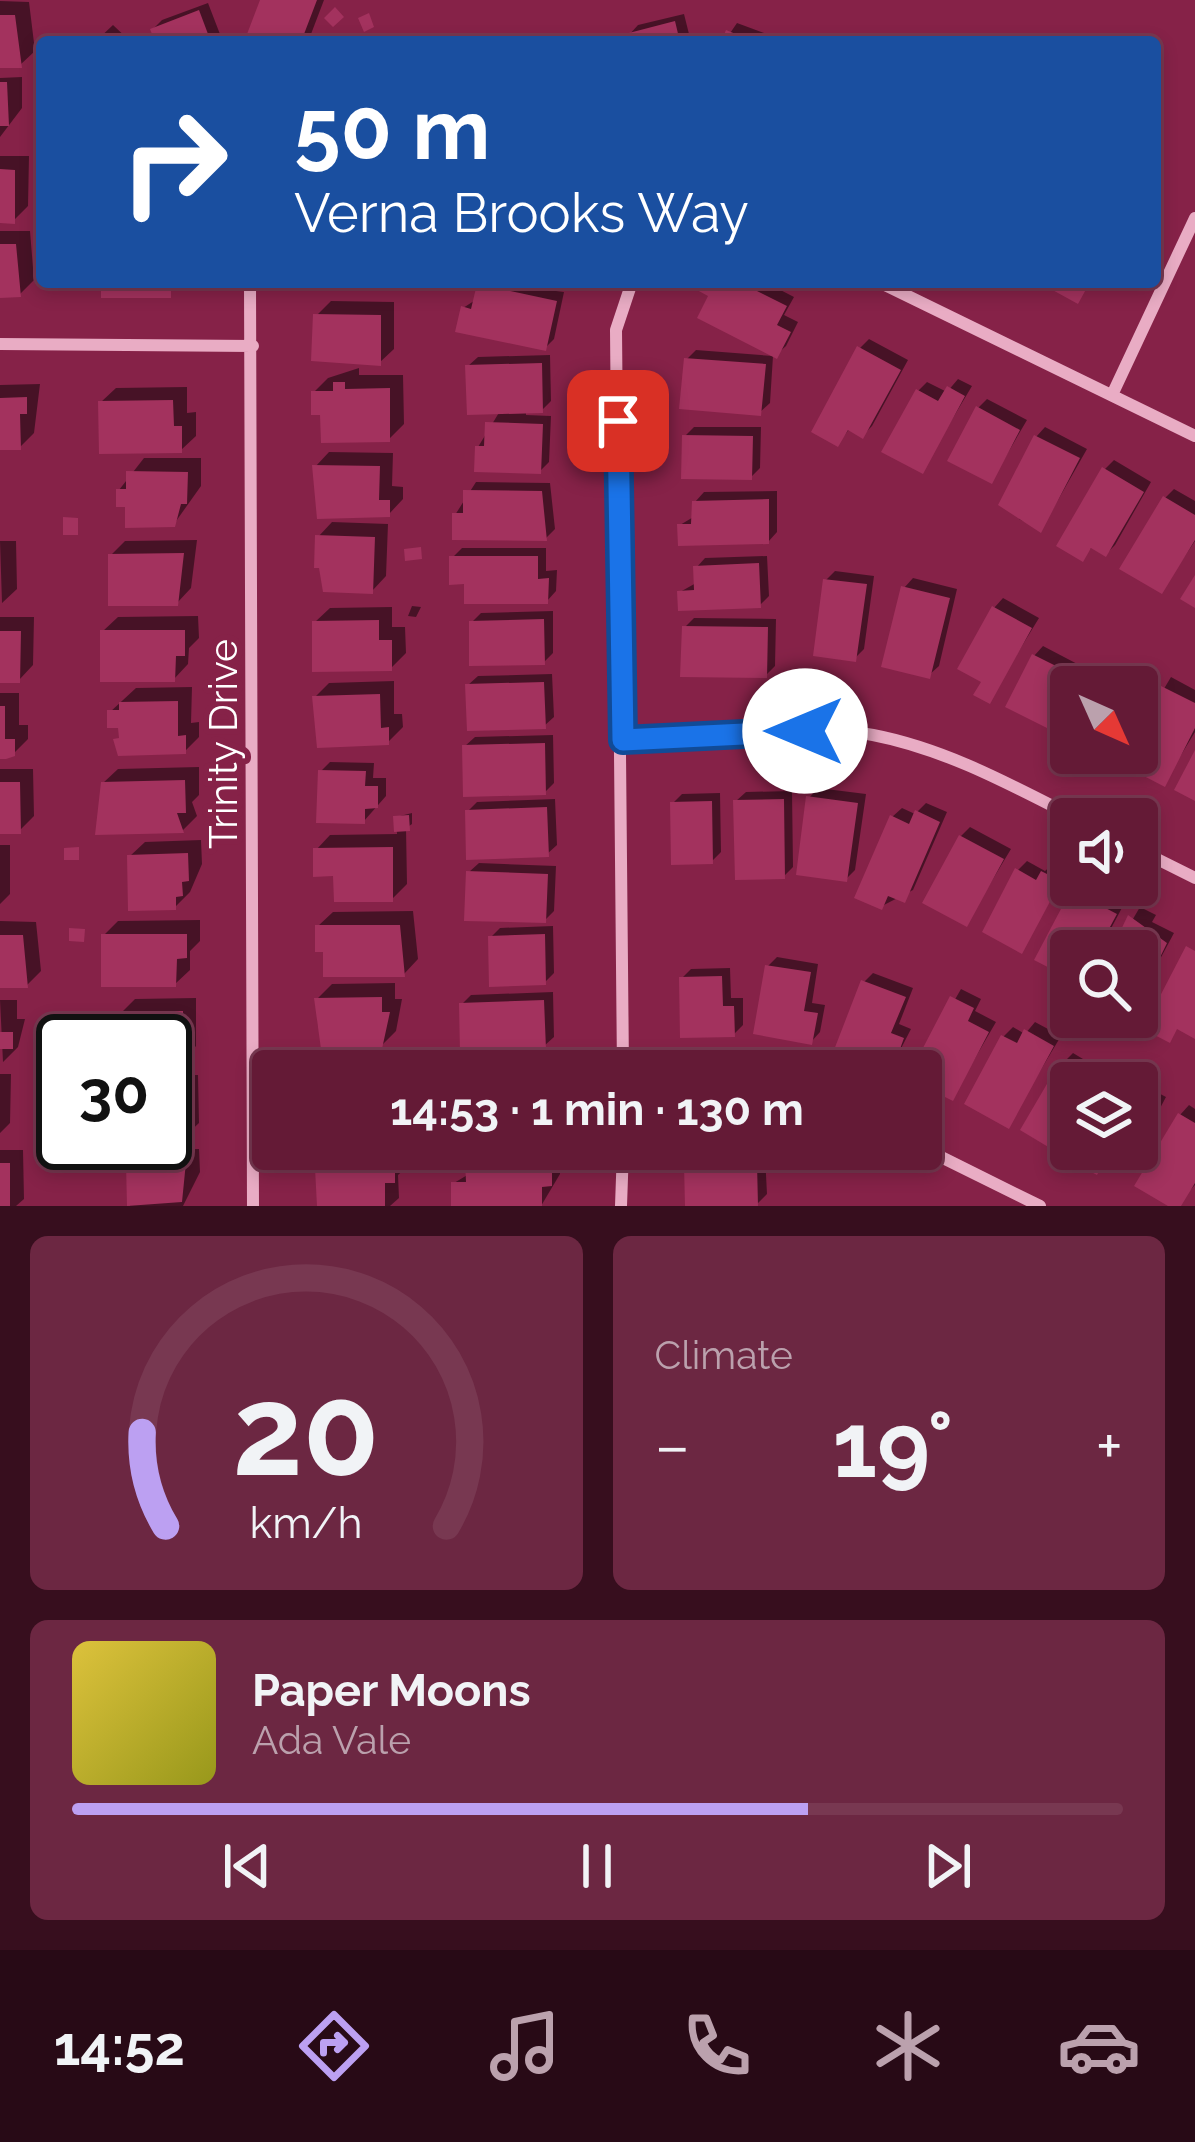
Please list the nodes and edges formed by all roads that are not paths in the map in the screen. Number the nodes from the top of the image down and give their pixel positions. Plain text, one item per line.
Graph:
1 (1195, 218) edge
2 (250, 288) edge
3 (630, 288) edge
4 (891, 288) edge
5 (0, 344) edge
6 (253, 346) junction
7 (1112, 395) junction
8 (1195, 436) edge
9 (623, 740) junction
10 (1050, 805) edge
11 (1158, 860) edge
12 (1195, 878) edge
13 (253, 1050) edge
14 (623, 1050) edge
15 (942, 1157) edge
16 (253, 1170) edge
17 (622, 1170) edge
18 (253, 1206) edge
19 (621, 1206) edge
20 (1040, 1206) edge

1 - 7 street
2 - 6 street, Trinity Drive
3 - 9 street
4 - 7 street
5 - 6 street
6 - 13 street, Trinity Drive
7 - 8 street
9 - 10 street
9 - 14 street
11 - 12 street
15 - 20 street
16 - 18 street, Trinity Drive
17 - 19 street

